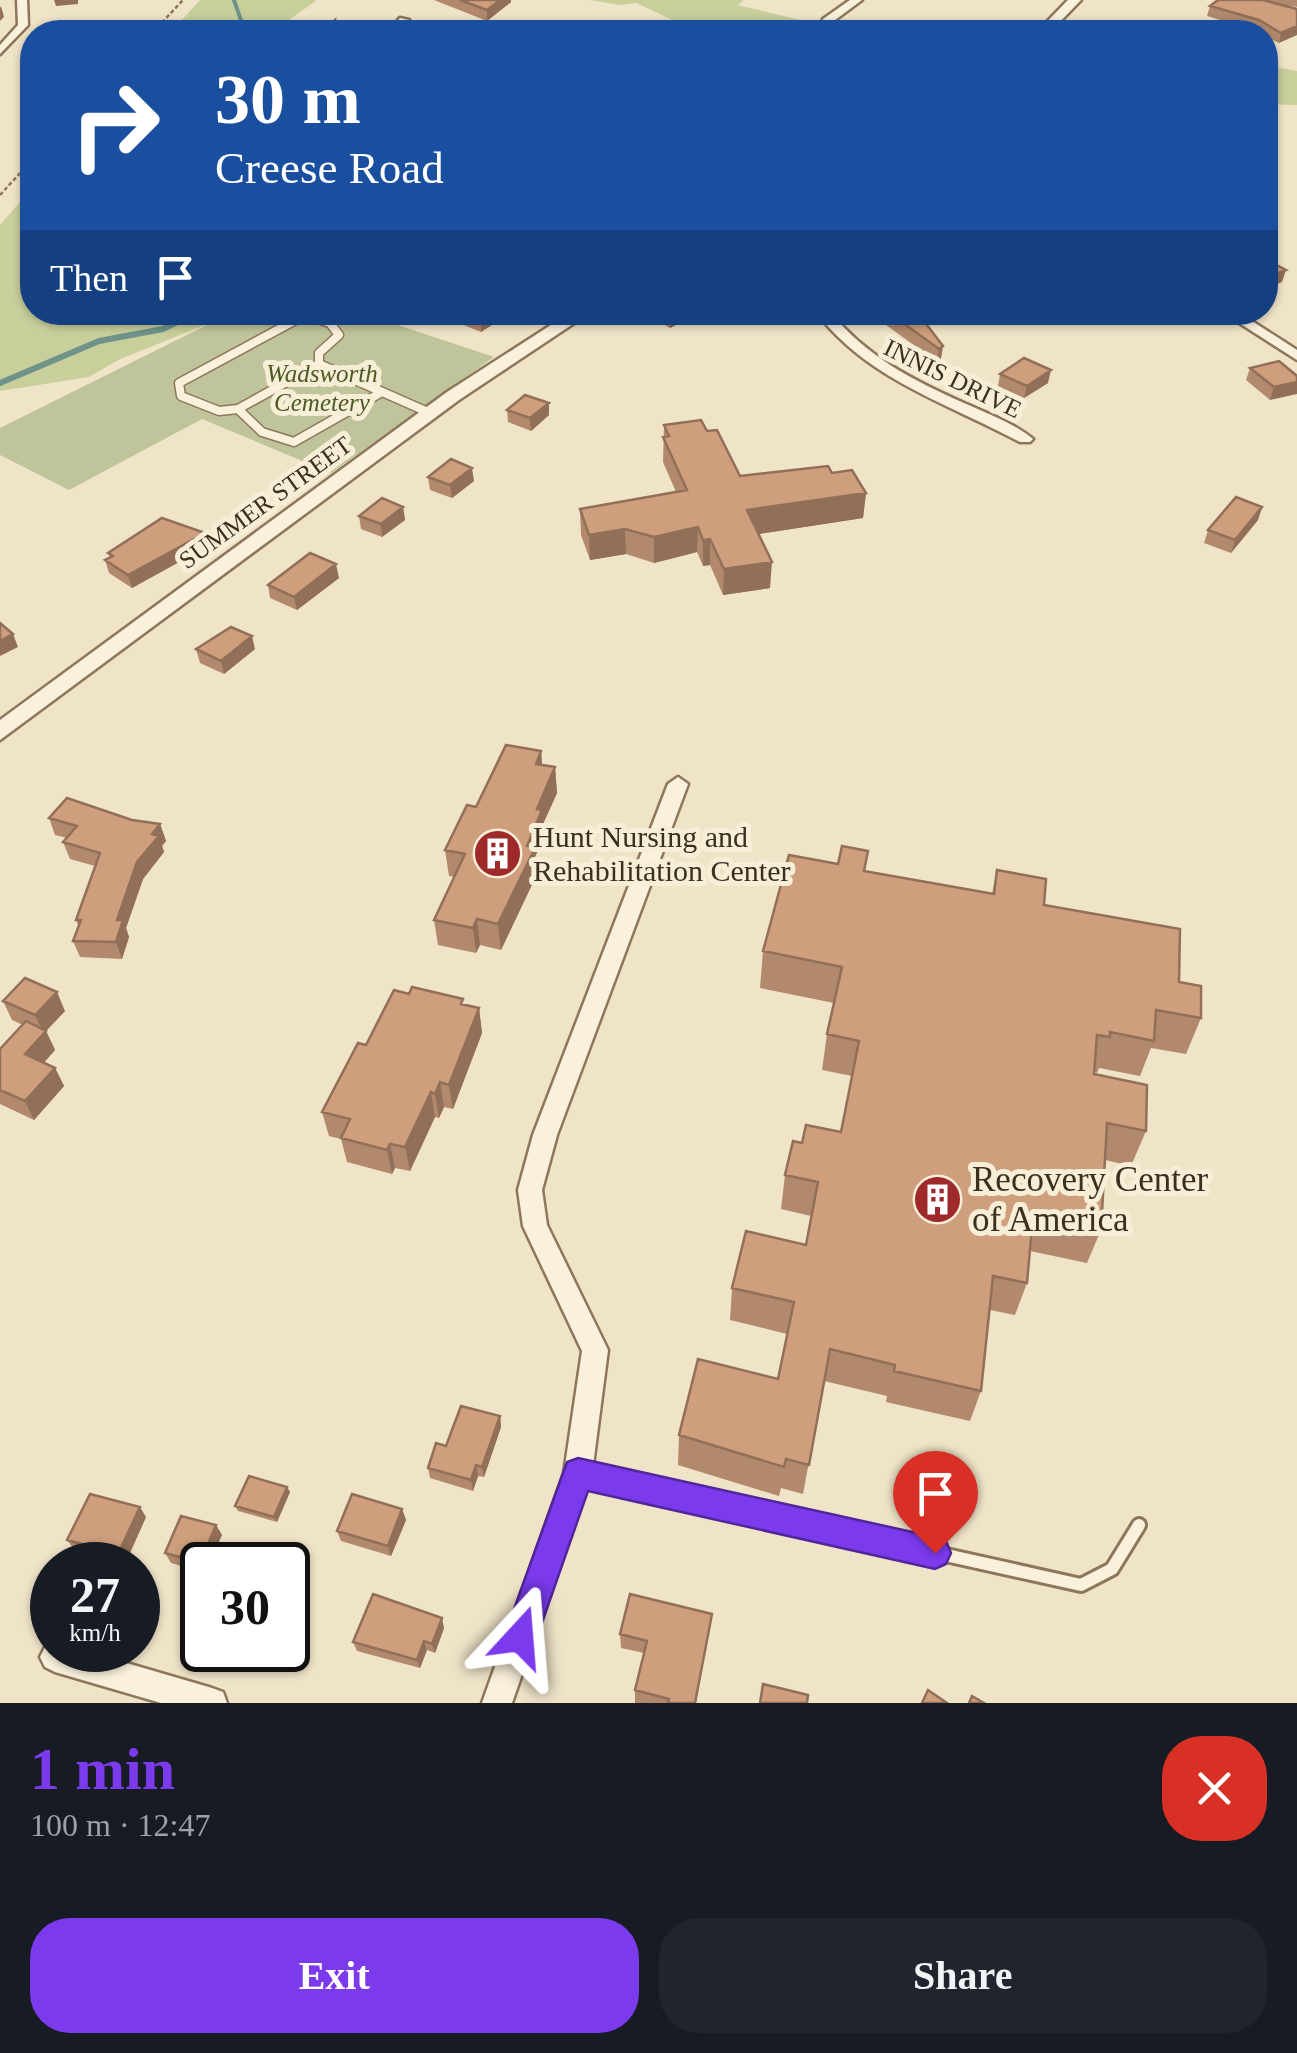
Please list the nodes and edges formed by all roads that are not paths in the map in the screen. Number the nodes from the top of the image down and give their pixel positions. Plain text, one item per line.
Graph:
1 (857, 0) edge
2 (1075, 0) edge
3 (826, 20) edge
4 (1055, 20) edge
5 (20, 30) edge
6 (0, 51) edge
7 (287, 325) edge
8 (331, 325) edge
9 (563, 325) edge
10 (832, 325) edge
11 (1249, 325) edge
12 (1296, 354) edge
13 (319, 364) junction
14 (382, 392) junction
15 (238, 409) junction
16 (430, 413) junction
17 (1025, 440) dead end
18 (33, 708) junction
19 (0, 716) edge
20 (0, 732) edge
21 (678, 784) dead end
22 (578, 1473) junction
23 (1139, 1525) dead end
24 (107, 1672) edge
25 (212, 1703) edge
26 (497, 1703) edge

1 - 3 street
2 - 4 street
5 - 6 street
7 - 15 lane
8 - 13 lane
9 - 16 street, SUMMER STREET
10 - 17 street, INNIS DRIVE
11 - 12 street
13 - 14 lane
13 - 15 lane
14 - 15 lane
14 - 16 lane
16 - 18 street, SUMMER STREET
18 - 19 street, SUMMER STREET
18 - 20 street, SUMMER STREET
21 - 22 street
22 - 23 lane
22 - 26 street
24 - 25 street

